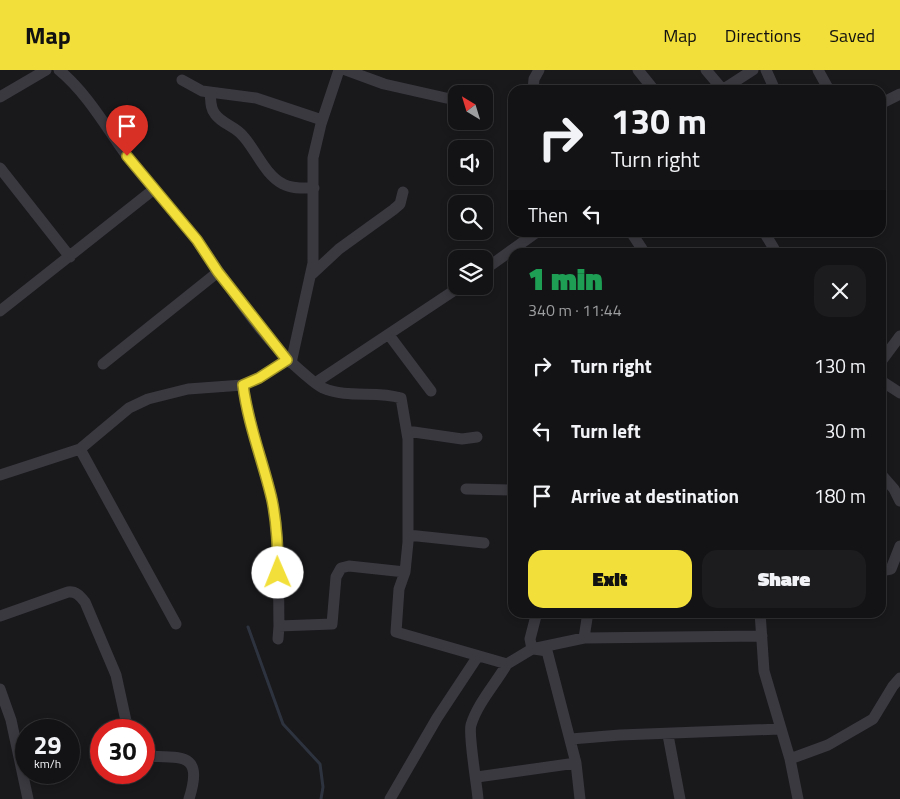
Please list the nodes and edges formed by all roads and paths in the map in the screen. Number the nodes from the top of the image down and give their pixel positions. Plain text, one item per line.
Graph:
1 (46, 70) edge
2 (339, 70) edge
3 (346, 70) edge
4 (539, 70) edge
5 (638, 70) edge
6 (706, 70) edge
7 (753, 70) edge
8 (766, 70) edge
9 (818, 70) edge
10 (67, 72) edge
11 (182, 80) dead end
12 (533, 85) edge
13 (650, 85) edge
14 (719, 85) edge
15 (730, 85) edge
16 (773, 85) edge
17 (826, 85) edge
18 (210, 92) junction
19 (900, 94) edge
20 (0, 97) edge
21 (446, 98) dead end
22 (886, 101) edge
23 (322, 120) junction
24 (0, 168) edge
25 (314, 188) junction
26 (154, 190) junction
27 (403, 192) dead end
28 (530, 237) edge
29 (634, 237) edge
30 (767, 237) edge
31 (515, 248) edge
32 (641, 248) edge
33 (774, 248) edge
34 (508, 253) edge
35 (70, 257) junction
36 (493, 264) edge
37 (218, 272) junction
38 (310, 276) junction
39 (448, 295) edge
40 (0, 311) edge
41 (389, 335) junction
42 (900, 336) edge
43 (886, 355) edge
44 (289, 361) junction
45 (102, 364) dead end
46 (315, 382) junction
47 (886, 384) edge
48 (243, 385) junction
49 (431, 391) dead end
50 (900, 394) edge
51 (407, 431) junction
52 (478, 436) dead end
53 (80, 449) junction
54 (0, 475) edge
55 (886, 481) edge
56 (466, 489) dead end
57 (508, 490) edge
58 (899, 497) edge
59 (408, 535) junction
60 (484, 544) dead end
61 (900, 546) edge
62 (890, 569) edge
63 (406, 572) junction
64 (0, 616) edge
65 (536, 618) edge
66 (587, 618) edge
67 (760, 618) edge
68 (176, 624) dead end
69 (279, 626) junction
70 (762, 636) junction
71 (278, 638) dead end
72 (584, 638) junction
73 (532, 649) junction
74 (478, 656) junction
75 (507, 664) junction
76 (900, 678) edge
77 (0, 689) edge
78 (126, 719) edge
79 (780, 729) junction
80 (668, 735) junction
81 (571, 739) junction
82 (155, 757) edge
83 (790, 759) junction
84 (576, 763) junction
85 (477, 778) junction
86 (28, 799) edge
87 (189, 799) edge
88 (390, 799) edge
89 (478, 799) edge
90 (580, 799) edge
91 (680, 799) edge
92 (798, 799) edge

1 - 20 street
2 - 23 street
3 - 21 street
4 - 12 street
5 - 13 street
6 - 14 street
7 - 15 street
8 - 16 street
9 - 17 street
10 - 26 street
11 - 18 street
18 - 23 street
18 - 25 street
19 - 22 street
23 - 25 street
24 - 35 street
25 - 38 street
26 - 35 street
26 - 37 street
27 - 38 street
28 - 31 street
29 - 32 street
30 - 33 street
34 - 36 street
35 - 40 street
37 - 44 street
37 - 45 street
38 - 44 street
39 - 41 street
41 - 46 street
41 - 49 street
42 - 43 street
44 - 46 street
44 - 48 street
46 - 51 street
47 - 50 street
48 - 53 street
48 - 69 street
51 - 52 street
51 - 59 street
53 - 54 street
53 - 68 street
55 - 58 street
56 - 57 street
59 - 60 street
59 - 63 street
61 - 62 street
63 - 69 street
63 - 74 street
64 - 78 street
65 - 73 street
66 - 72 street
67 - 70 street
69 - 71 street
70 - 72 street
70 - 79 street
72 - 73 street
73 - 75 street
73 - 81 street
74 - 75 street
74 - 88 street
75 - 85 street
76 - 83 street
77 - 86 street
79 - 80 street
79 - 83 street
80 - 81 street
80 - 91 street
81 - 84 street
82 - 87 street
83 - 92 street
84 - 85 street
84 - 90 street
85 - 89 street

